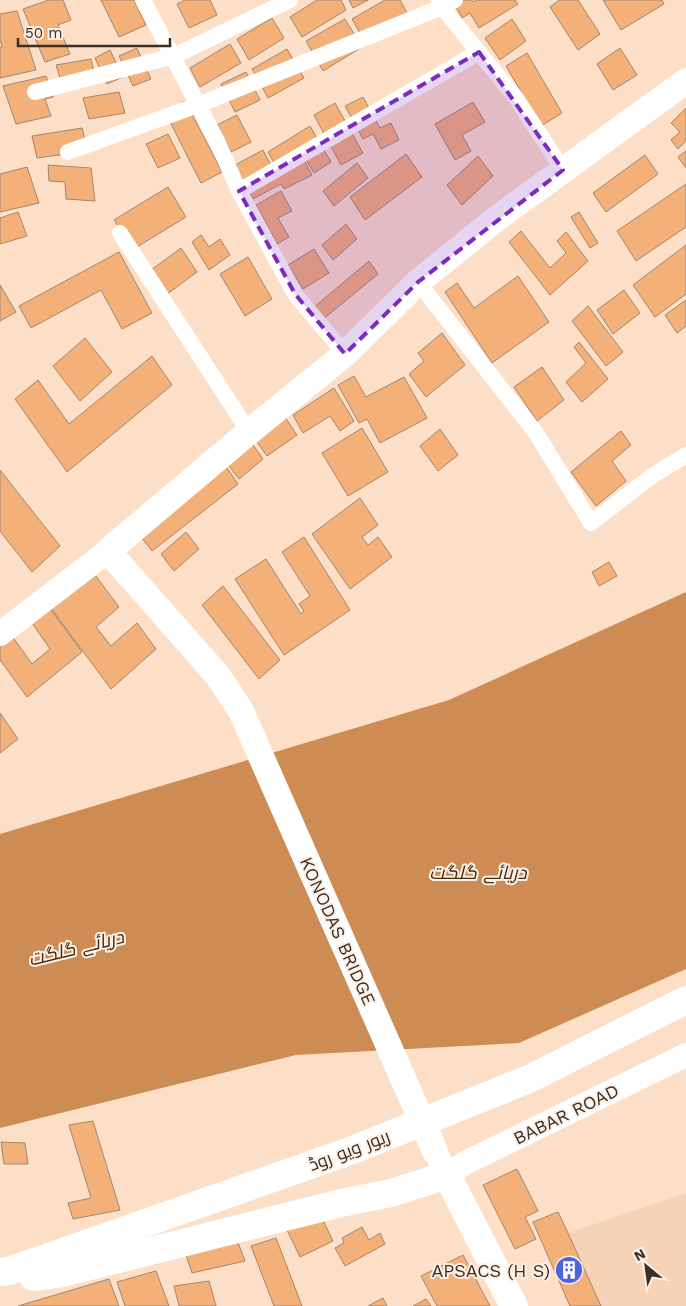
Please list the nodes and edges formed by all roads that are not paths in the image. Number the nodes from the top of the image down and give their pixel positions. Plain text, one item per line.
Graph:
1 (143, 0) edge
2 (290, 0) edge
3 (445, 2) edge
4 (479, 52) junction
5 (174, 56) junction
6 (686, 81) edge
7 (35, 92) dead end
8 (198, 105) junction
9 (68, 152) dead end
10 (563, 170) junction
11 (239, 190) junction
12 (120, 233) dead end
13 (418, 282) junction
14 (345, 354) junction
15 (249, 432) junction
16 (686, 455) edge
17 (108, 551) junction
18 (0, 634) edge
19 (686, 1000) edge
20 (686, 1055) edge
21 (435, 1150) joint
22 (447, 1175) junction
23 (5, 1272) edge
24 (514, 1306) edge

1 - 5 street
2 - 5 street
3 - 4 street
3 - 8 street
4 - 10 street
4 - 11 street
5 - 7 street
5 - 8 street
6 - 10 main road
8 - 9 street
8 - 11 street
10 - 13 main road
11 - 14 street
12 - 15 street
13 - 14 main road
13 - 16 street
14 - 15 main road
15 - 17 main road
17 - 18 street
17 - 21 main road, KONODAS BRIDGE
19 - 23 highway, ریور ویو روڈ
20 - 22 street, BABAR ROAD
21 - 22 street
22 - 23 highway
22 - 24 highway

